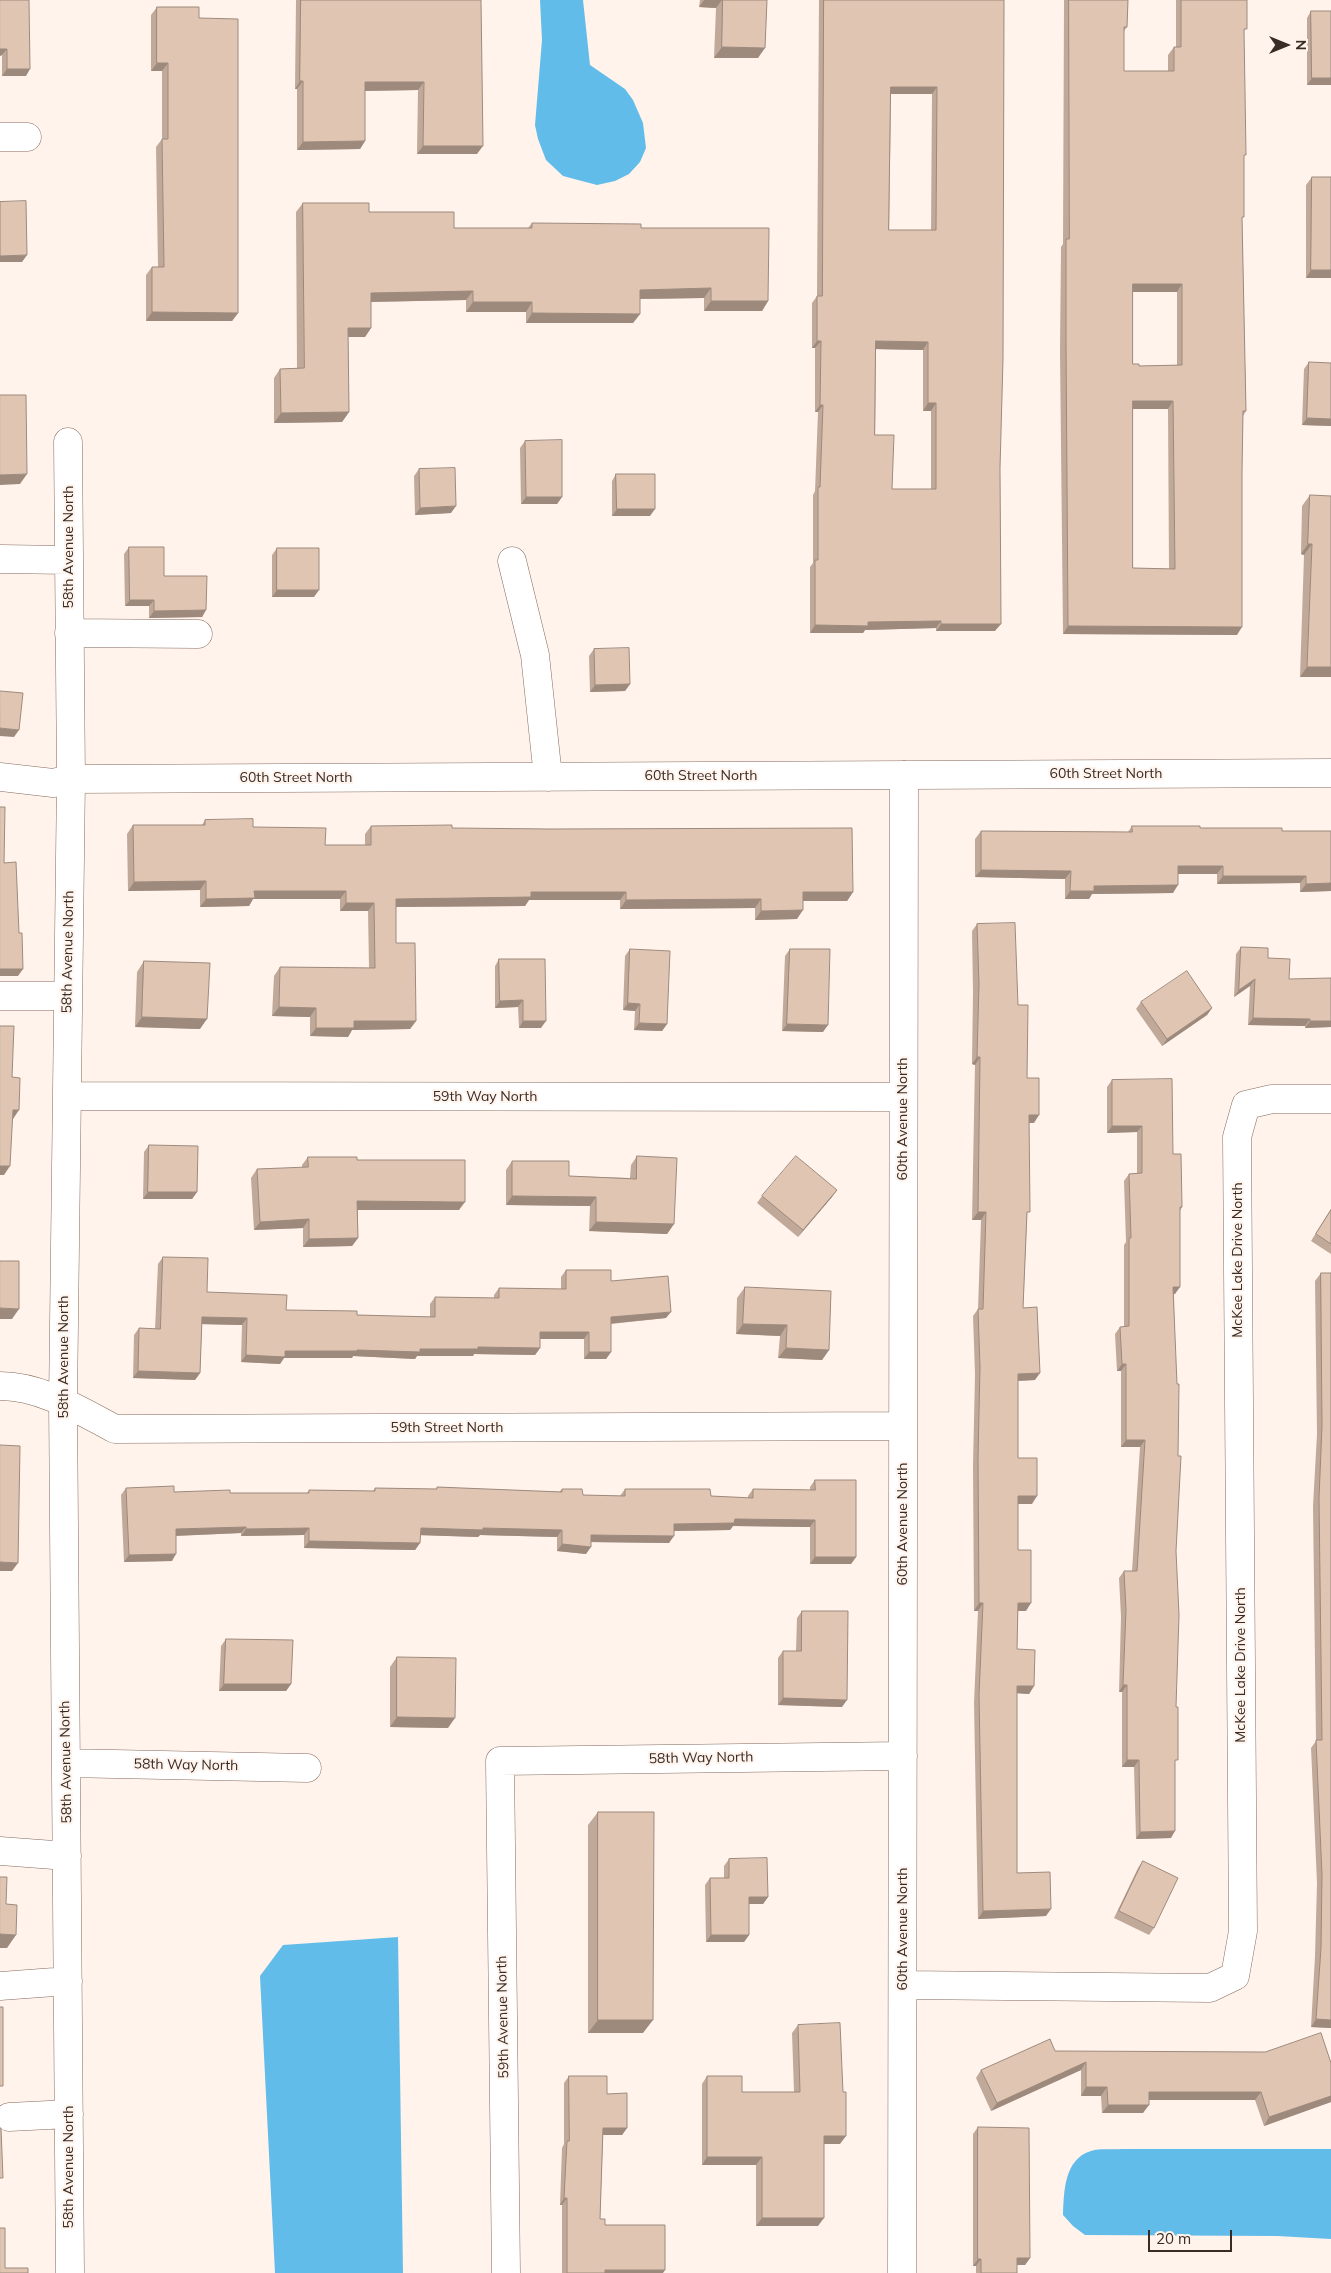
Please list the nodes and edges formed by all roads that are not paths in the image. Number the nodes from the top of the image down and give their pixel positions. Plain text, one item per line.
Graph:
1 (0, 137) edge
2 (27, 137) dead end
3 (68, 442) dead end
4 (0, 559) edge
5 (68, 560) junction
6 (512, 561) dead end
7 (69, 633) junction
8 (198, 634) dead end
9 (1331, 774) edge
10 (904, 775) junction
11 (0, 777) edge
12 (548, 777) junction
13 (71, 779) junction
14 (0, 996) edge
15 (67, 996) junction
16 (67, 1096) junction
17 (902, 1097) junction
18 (1331, 1099) edge
19 (0, 1386) edge
20 (63, 1401) junction
21 (903, 1426) junction
22 (903, 1756) junction
23 (500, 1761) joint
24 (66, 1763) junction
25 (307, 1768) dead end
26 (0, 1851) edge
27 (67, 1856) junction
28 (68, 1981) junction
29 (903, 1985) junction
30 (0, 1986) edge
31 (69, 2114) junction
32 (9, 2117) dead end
33 (70, 2273) edge
34 (506, 2273) edge
35 (902, 2273) edge

1 - 2 street
3 - 5 street, 58th Avenue North
4 - 5 street
5 - 7 street, 58th Avenue North
6 - 12 street
7 - 8 street
7 - 13 street, 58th Avenue North
9 - 10 street, 60th Street North
10 - 12 street, 60th Street North
10 - 17 street, 60th Avenue North
11 - 13 street, 60th Street North
12 - 13 street, 60th Street North
13 - 15 street, 58th Avenue North
14 - 15 street
15 - 16 street, 58th Avenue North
16 - 17 street, 59th Way North
16 - 20 street, 58th Avenue North
17 - 21 street, 60th Avenue North
18 - 29 street, McKee Lake Drive North
19 - 20 street, 59th Street North
20 - 21 street, 59th Street North
20 - 24 street, 58th Avenue North
21 - 22 street, 60th Avenue North
22 - 23 street, 58th Way North
22 - 29 street, 60th Avenue North
23 - 34 street, 59th Avenue North
24 - 25 street, 58th Way North
24 - 27 street, 58th Avenue North
26 - 27 street
27 - 28 street, 58th Avenue North
28 - 30 street
28 - 31 street, 58th Avenue North
29 - 35 street, 60th Avenue North
31 - 32 street
31 - 33 street, 58th Avenue North

